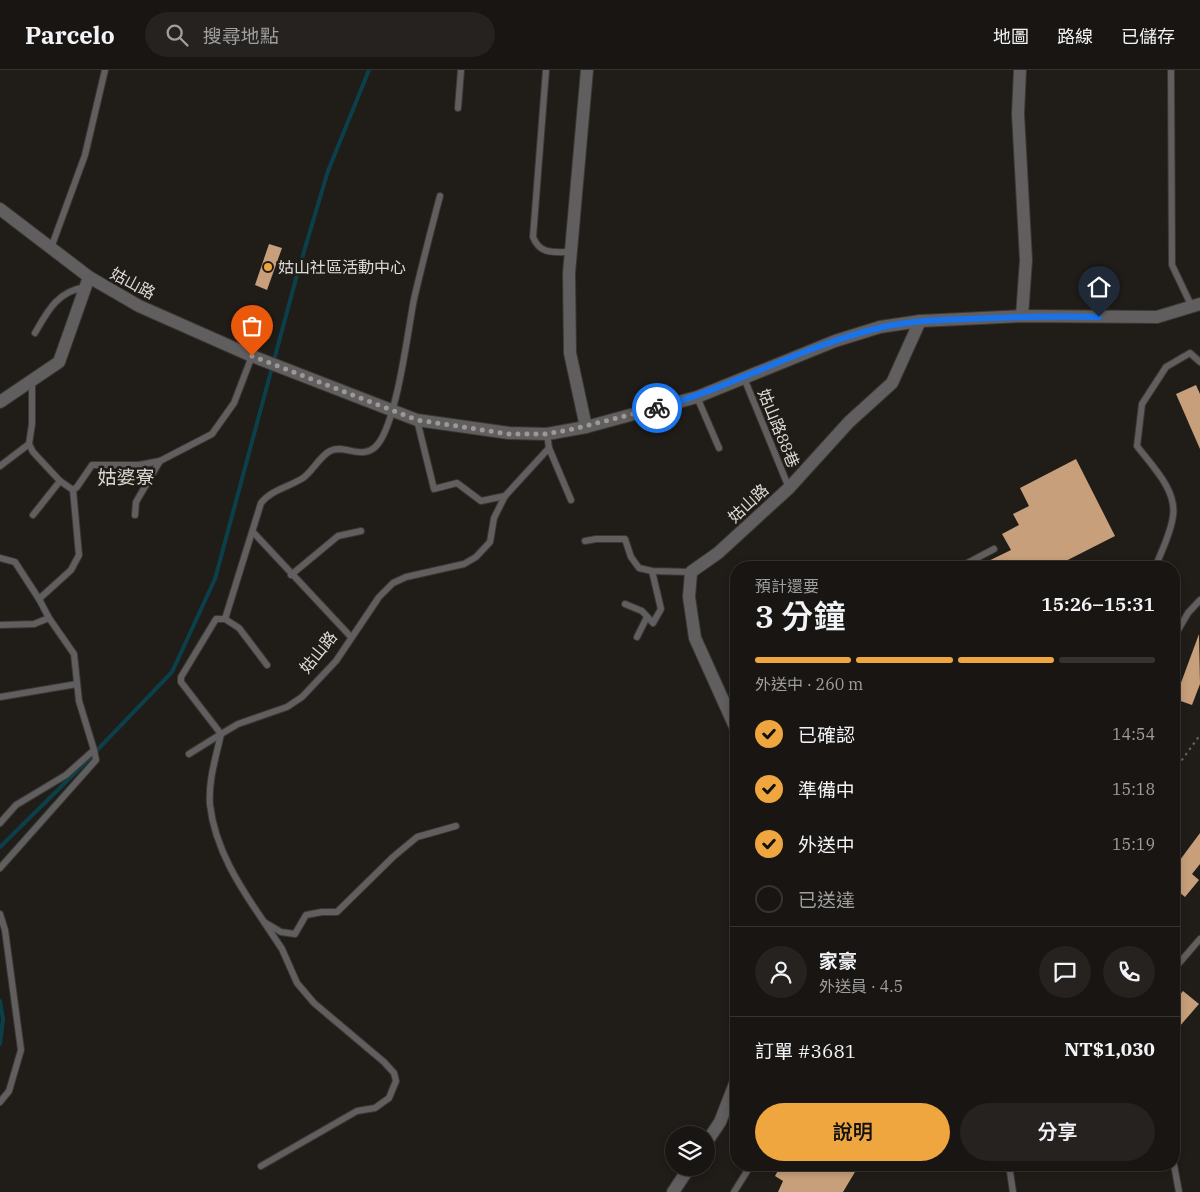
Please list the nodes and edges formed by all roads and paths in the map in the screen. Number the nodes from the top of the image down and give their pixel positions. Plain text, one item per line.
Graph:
1 (105, 70) edge
2 (461, 70) edge
3 (546, 70) edge
4 (587, 70) edge
5 (1020, 70) edge
6 (1171, 70) edge
7 (458, 108) dead end
8 (440, 196) dead end
9 (0, 209) edge
10 (50, 250) junction
11 (572, 252) junction
12 (87, 282) junction
13 (1196, 306) edge
14 (1022, 316) junction
15 (920, 321) junction
16 (36, 334) dead end
17 (258, 358) junction
18 (1200, 362) edge
19 (744, 378) junction
20 (32, 379) junction
21 (697, 397) junction
22 (0, 402) edge
23 (393, 409) junction
24 (417, 420) junction
25 (586, 427) junction
26 (546, 434) junction
27 (29, 444) junction
28 (549, 448) junction
29 (719, 448) dead end
30 (160, 461) junction
31 (0, 466) edge
32 (60, 481) junction
33 (789, 488) junction
34 (73, 490) junction
35 (505, 496) junction
36 (571, 500) dead end
37 (33, 515) dead end
38 (135, 515) dead end
39 (361, 530) dead end
40 (253, 532) junction
41 (585, 541) dead end
42 (994, 548) dead end
43 (0, 558) edge
44 (971, 561) edge
45 (1157, 561) edge
46 (652, 571) junction
47 (691, 572) junction
48 (291, 575) junction
49 (39, 599) junction
50 (1200, 600) edge
51 (625, 604) dead end
52 (647, 617) junction
53 (49, 618) junction
54 (225, 619) junction
55 (0, 625) edge
56 (1180, 626) edge
57 (351, 637) junction
58 (637, 637) dead end
59 (267, 666) dead end
60 (77, 684) junction
61 (0, 696) edge
62 (730, 717) edge
63 (221, 734) junction
64 (1200, 735) edge
65 (94, 750) junction
66 (190, 754) dead end
67 (1180, 763) edge
68 (0, 824) edge
69 (456, 826) dead end
70 (0, 868) edge
71 (0, 914) edge
72 (264, 922) junction
73 (1200, 939) edge
74 (1180, 962) edge
75 (730, 1096) edge
76 (0, 1102) edge
77 (715, 1130) edge
78 (261, 1166) dead end
79 (746, 1171) edge
80 (1009, 1171) edge
81 (1175, 1171) edge
82 (683, 1176) edge
83 (672, 1192) edge
84 (734, 1192) edge
85 (1013, 1192) edge
86 (1179, 1192) edge

1 - 10 lane
2 - 7 lane
3 - 11 lane
4 - 11 street
5 - 14 street
6 - 13 lane
8 - 23 lane
9 - 10 street, 姑山路
10 - 12 street, 姑山路
11 - 25 street
12 - 16 lane
12 - 17 street, 姑山路
12 - 20 street
13 - 14 street
14 - 15 street
15 - 19 street
15 - 33 street, 姑山路
17 - 23 street, 姑山路
17 - 30 lane
18 - 45 lane
19 - 21 street
19 - 33 lane, 姑山路88巷
20 - 22 street
20 - 27 lane
21 - 25 street
21 - 29 lane
23 - 24 street
23 - 40 lane
24 - 26 street
24 - 35 lane
25 - 26 street
26 - 28 lane
27 - 31 lane
27 - 32 lane
28 - 35 lane, 姑山路
28 - 36 lane
30 - 34 lane
30 - 38 lane
32 - 34 lane
32 - 37 lane
33 - 47 street, 姑山路
34 - 49 lane
35 - 57 lane, 姑山路
39 - 48 lane
40 - 48 lane
40 - 54 lane
41 - 46 lane
42 - 44 lane
43 - 49 lane
46 - 47 lane
46 - 52 lane
47 - 62 street
48 - 57 lane
49 - 53 lane
50 - 56 lane
51 - 52 lane
52 - 58 lane
53 - 55 lane
53 - 60 lane
54 - 59 lane
54 - 63 lane
57 - 63 lane, 姑山路
60 - 61 lane
60 - 65 lane
63 - 66 lane, 姑山路
63 - 72 lane
64 - 67 path
65 - 68 lane
65 - 70 lane
69 - 72 lane
71 - 76 lane
72 - 78 lane
73 - 74 lane
75 - 77 street
79 - 84 lane
80 - 85 lane
81 - 86 lane
82 - 83 street

